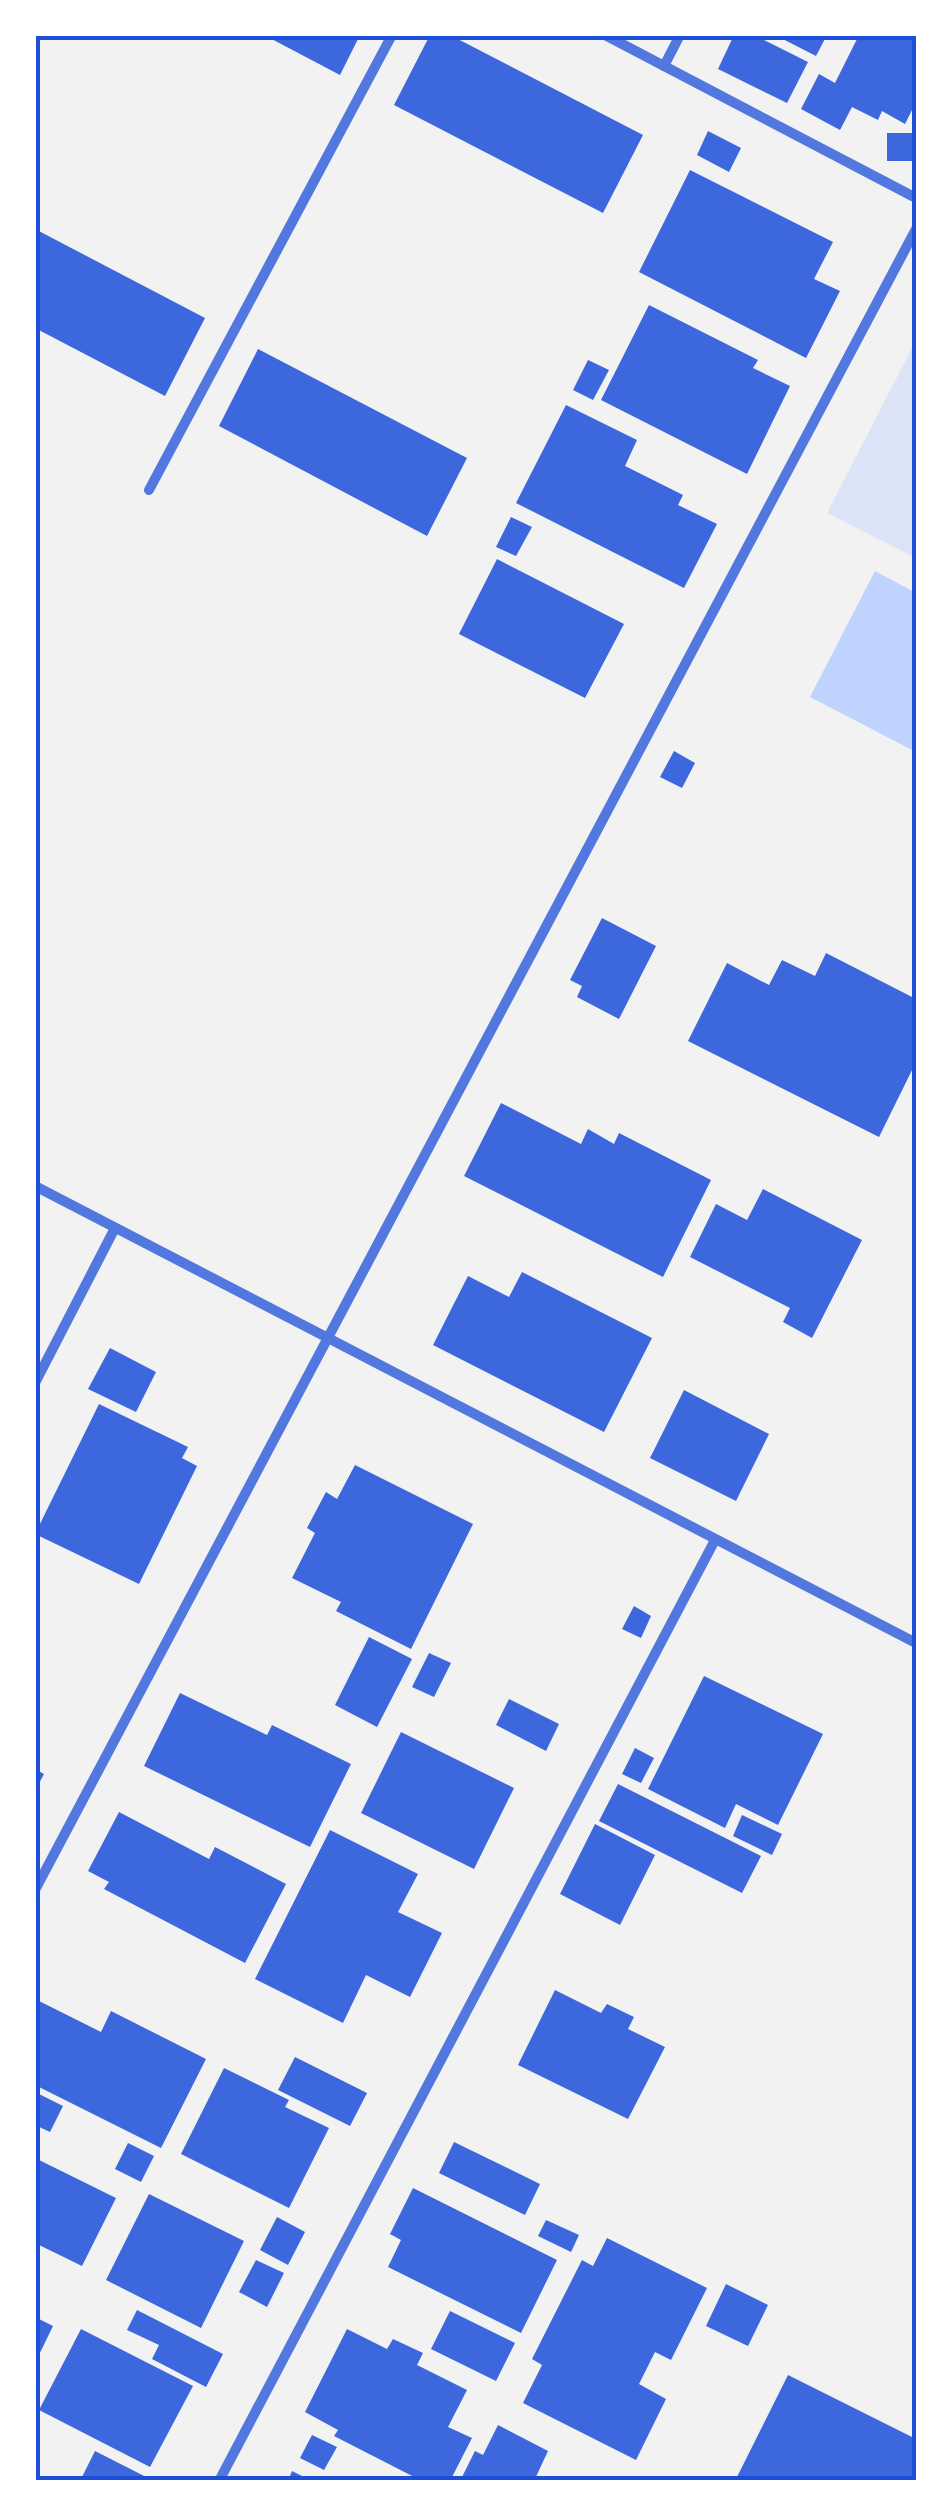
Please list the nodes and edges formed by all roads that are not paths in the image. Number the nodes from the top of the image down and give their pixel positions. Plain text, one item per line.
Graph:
1 (392, 35) edge
2 (605, 35) edge
3 (680, 35) edge
4 (664, 66) junction
5 (916, 198) edge
6 (916, 228) edge
7 (149, 490) dead end
8 (35, 1186) edge
9 (115, 1228) junction
10 (326, 1341) junction
11 (35, 1383) edge
12 (714, 1540) junction
13 (916, 1643) edge
14 (35, 1890) edge
15 (218, 2481) edge

1 - 7 street
2 - 4 street
3 - 4 street
4 - 5 street
6 - 10 street
8 - 9 street
9 - 10 street
9 - 11 street
10 - 12 street
10 - 14 street
12 - 13 street
12 - 15 street

